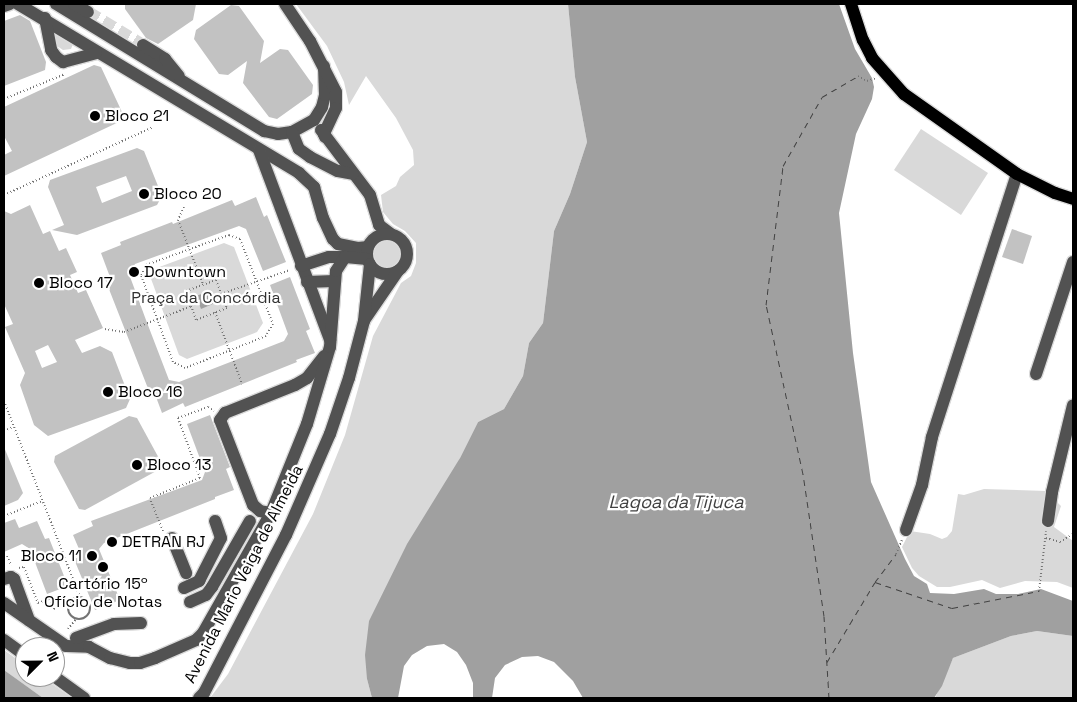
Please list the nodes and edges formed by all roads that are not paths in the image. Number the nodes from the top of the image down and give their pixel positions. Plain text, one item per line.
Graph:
1 (10, 4) edge
2 (18, 4) edge
3 (56, 4) edge
4 (74, 4) edge
5 (284, 4) edge
6 (851, 4) edge
7 (4, 6) edge
8 (88, 12) tunnel mouth
9 (45, 18) junction
10 (143, 45) tunnel mouth
11 (96, 53) junction
12 (324, 66) junction
13 (180, 80) junction
14 (310, 122) junction
15 (292, 132) junction
16 (325, 137) junction
17 (259, 150) junction
18 (354, 174) junction
19 (1018, 174) junction
20 (1073, 199) edge
21 (376, 216) junction
22 (391, 234) junction
23 (369, 253) junction
24 (345, 257) junction
25 (1073, 262) edge
26 (301, 266) junction
27 (398, 271) junction
28 (334, 281) junction
29 (307, 282) junction
30 (364, 321) junction
31 (330, 346) junction
32 (1036, 374) dead end
33 (1073, 405) edge
34 (271, 513) junction
35 (215, 521) dead end
36 (250, 521) dead end
37 (1048, 521) road end
38 (906, 530) road end
39 (168, 535) road end
40 (186, 573) dead end
41 (4, 579) edge
42 (184, 588) dead end
43 (190, 602) dead end
44 (4, 603) edge
45 (29, 621) junction
46 (141, 623) dead end
47 (76, 638) dead end
48 (4, 640) edge
49 (15, 648) edge
50 (65, 684) edge
51 (84, 698) edge
52 (199, 698) edge

1 - 7 street
2 - 9 street
3 - 13 street
4 - 8 street
5 - 12 street
6 - 19 main road
9 - 11 street
9 - 11 street
10 - 13 street
11 - 17 street
12 - 14 street
12 - 16 street
13 - 15 street
14 - 15 street
14 - 16 street
15 - 18 street
16 - 18 street
17 - 23 street
17 - 26 street
18 - 21 street
19 - 20 main road
19 - 38 street
21 - 22 street
21 - 23 street, Avenida Mario Veiga de Almeida
22 - 23 street
22 - 27 street
23 - 24 street
23 - 27 street
23 - 30 street, Avenida Mario Veiga de Almeida
24 - 26 street
24 - 28 street
25 - 32 street
26 - 29 street
27 - 30 street, Avenida Mario Veiga de Almeida
28 - 29 street
28 - 31 street
29 - 31 street
30 - 52 street, Avenida Mario Veiga de Almeida
31 - 34 street
31 - 34 street
33 - 37 street
34 - 45 street
35 - 42 street
36 - 43 street
39 - 40 street
41 - 45 street
44 - 45 street
46 - 47 street
48 - 49 street
50 - 51 street

